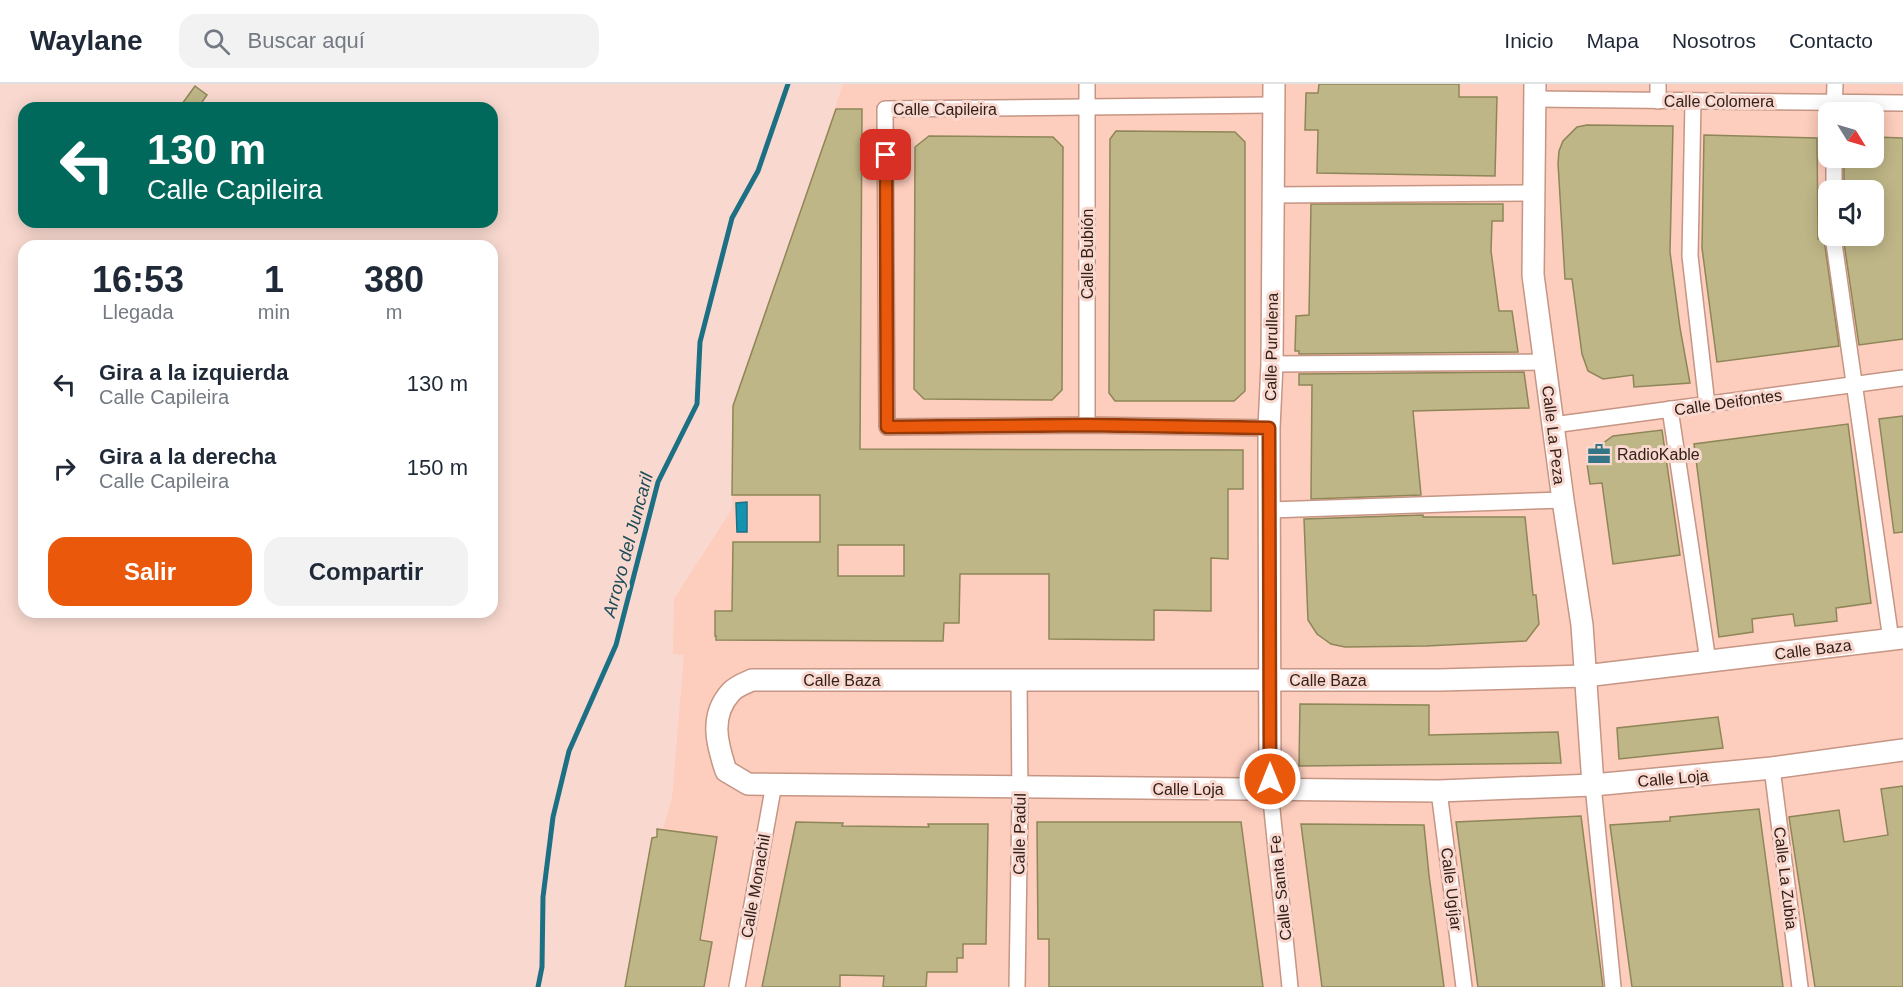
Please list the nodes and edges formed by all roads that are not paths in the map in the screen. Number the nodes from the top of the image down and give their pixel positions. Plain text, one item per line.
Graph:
1 (1088, 84) edge
2 (1274, 84) edge
3 (1658, 84) edge
4 (1834, 84) edge
5 (1535, 92) edge
6 (1658, 100) junction
7 (1693, 101) junction
8 (1834, 102) edge
9 (1903, 103) edge
10 (1884, 104) edge
11 (1274, 105) junction
12 (1818, 106) edge
13 (1087, 108) junction
14 (1534, 193) junction
15 (1272, 195) junction
16 (1834, 246) edge
17 (1545, 362) junction
18 (1272, 364) junction
19 (1903, 378) edge
20 (1855, 385) junction
21 (1707, 405) junction
22 (1670, 410) junction
23 (1087, 425) junction
24 (1553, 425) junction
25 (1269, 428) junction
26 (1563, 500) junction
27 (1269, 510) junction
28 (1897, 639) edge
29 (1708, 661) junction
30 (1585, 676) junction
31 (752, 680) joint
32 (1270, 680) junction
33 (1019, 681) junction
34 (1903, 750) edge
35 (1772, 768) junction
36 (774, 784) junction
37 (1593, 785) junction
38 (1020, 788) junction
39 (1270, 790) junction
40 (1439, 791) junction
41 (736, 987) edge
42 (1017, 987) edge
43 (1290, 987) edge
44 (1464, 987) edge
45 (1613, 987) edge
46 (1800, 987) edge

1 - 13 street, Calle Bubión
2 - 11 street, Calle Purullena
3 - 6 street
4 - 8 street
5 - 6 street, Calle Colomera
5 - 14 street, Calle La Peza
6 - 7 street, Calle Colomera
7 - 12 street, Calle Colomera
7 - 21 street
9 - 10 street, Calle Colomera
11 - 13 street, Calle Capileira
11 - 15 street, Calle Purullena
13 - 23 street, Calle Bubión
13 - 23 street, Calle Capileira
14 - 15 street
14 - 17 street, Calle La Peza
15 - 18 street, Calle Purullena
16 - 20 street
17 - 18 street
17 - 24 street, Calle La Peza
18 - 25 street, Calle Purullena
19 - 20 street, Calle Deifontes
20 - 21 street, Calle Deifontes
20 - 28 street
21 - 22 street, Calle Deifontes
22 - 24 street, Calle Deifontes
22 - 29 street
23 - 25 street, Calle Capileira
24 - 26 street, Calle La Peza
25 - 27 street, Calle Purullena
26 - 27 street
26 - 30 street, Calle La Peza
27 - 32 street, Calle Purullena
28 - 29 street, Calle Baza
29 - 30 street, Calle Baza
30 - 32 street, Calle Baza
30 - 37 street, Calle La Peza
31 - 33 street, Calle Baza
31 - 36 street, Calle Loja
32 - 33 street, Calle Baza
32 - 39 street, Calle Purullena
33 - 38 street, Calle Padul
34 - 35 street, Calle Loja
35 - 37 street, Calle Loja
35 - 46 street, Calle La Zubia
36 - 38 street, Calle Loja
36 - 41 street, Calle Monachil
37 - 40 street, Calle Loja
37 - 45 street
38 - 39 street, Calle Loja
38 - 42 street, Calle Padul
39 - 40 street, Calle Loja
39 - 43 street, Calle Santa Fe
40 - 44 street, Calle Ugíjar

